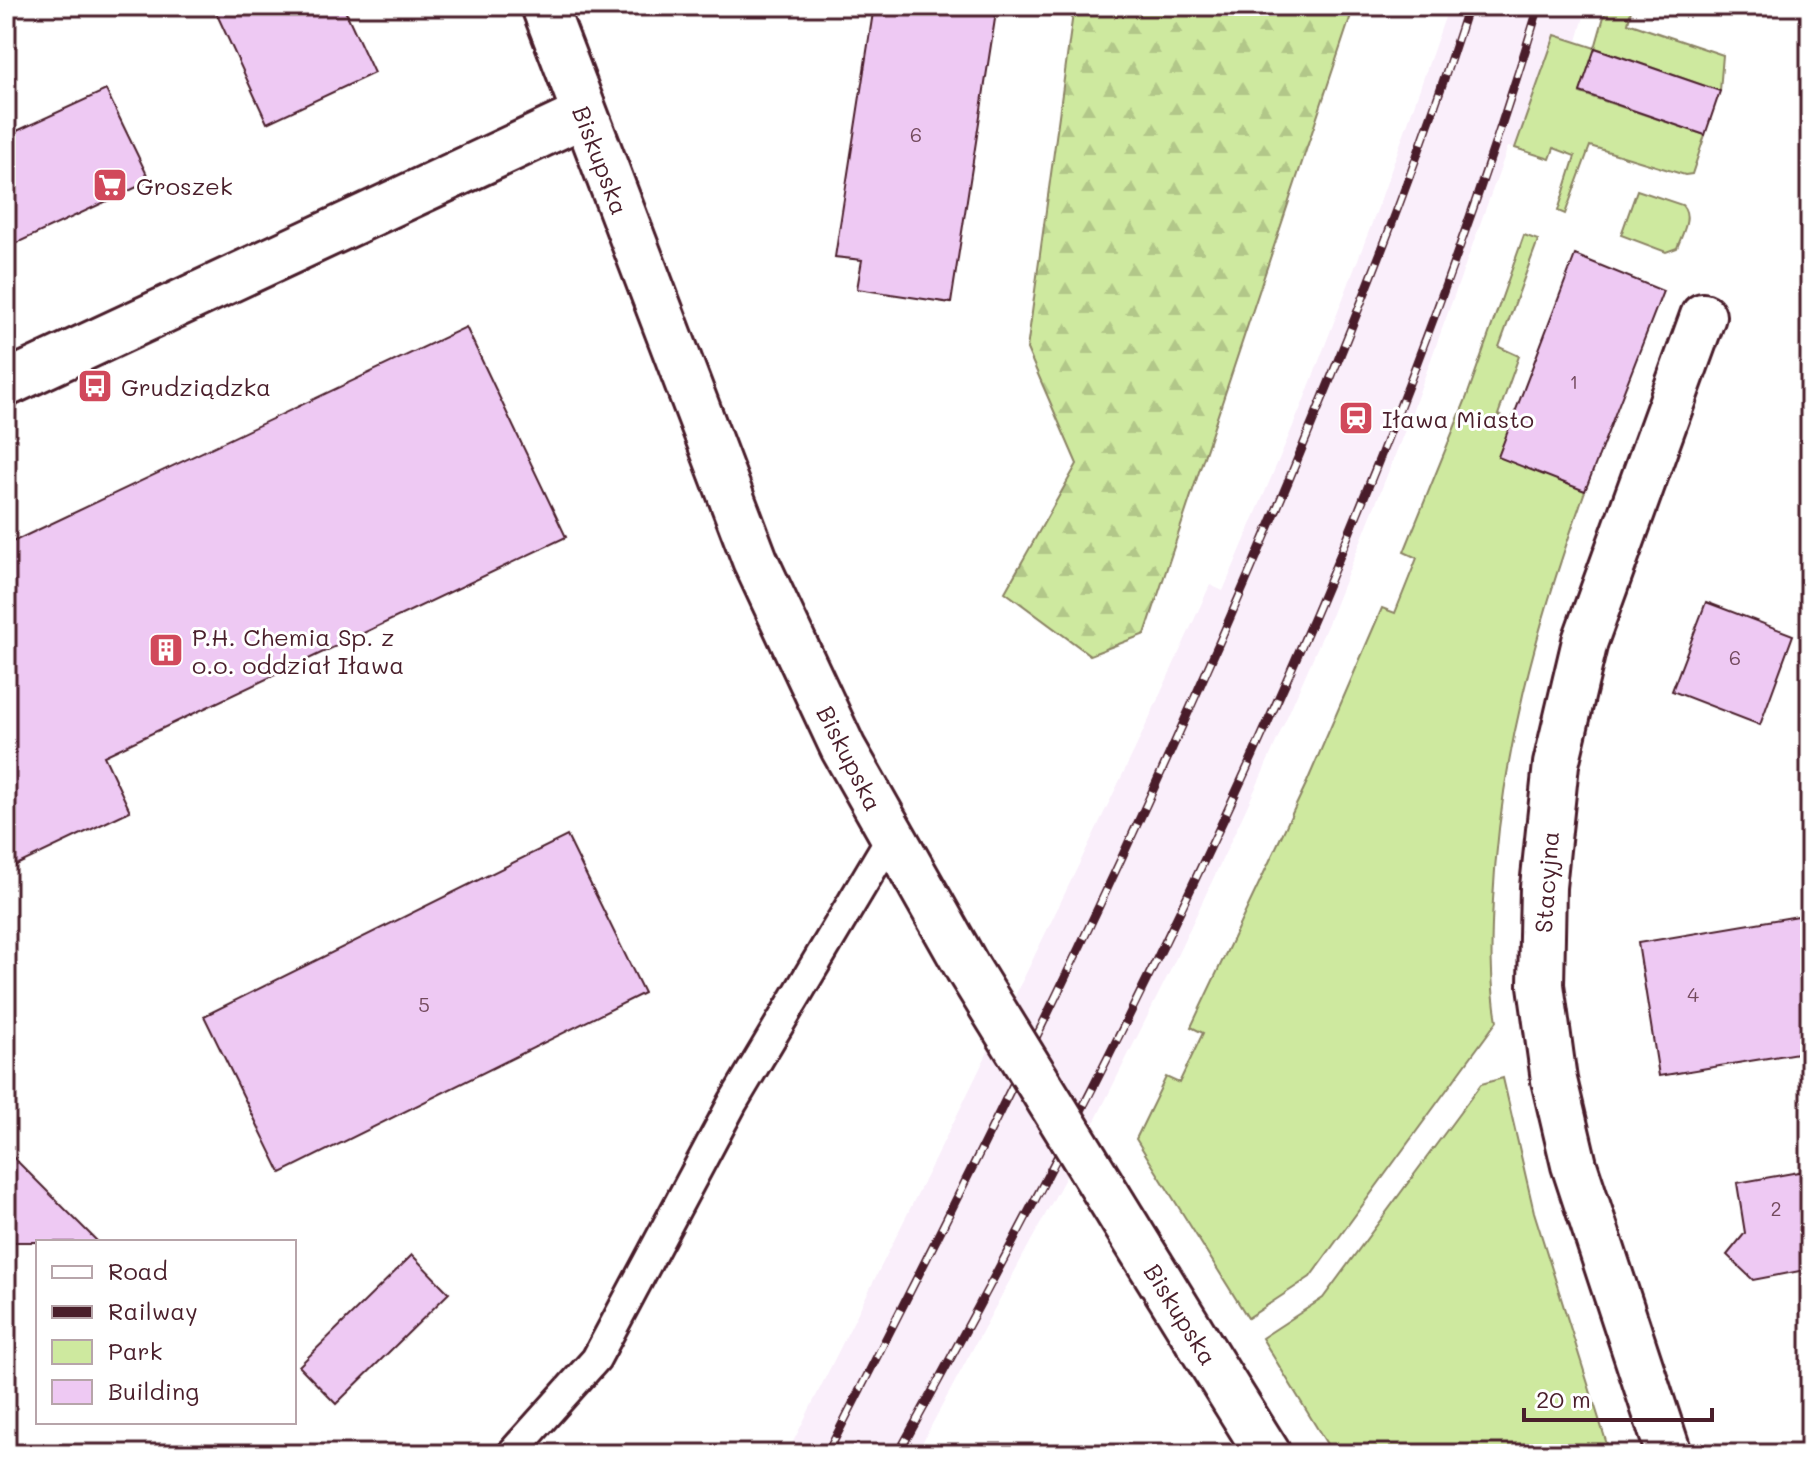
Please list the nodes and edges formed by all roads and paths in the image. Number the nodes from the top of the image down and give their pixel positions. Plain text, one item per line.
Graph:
1 (544, 6) edge
2 (583, 115) junction
3 (1703, 316) dead end
4 (6, 384) edge
5 (891, 837) junction
6 (511, 1454) edge
7 (1268, 1454) edge
8 (1669, 1454) edge

1 - 2 street, Biskupska
2 - 4 street
2 - 5 street, Biskupska
3 - 8 street, Stacyjna
5 - 6 lane
5 - 7 street, Biskupska, bridge

